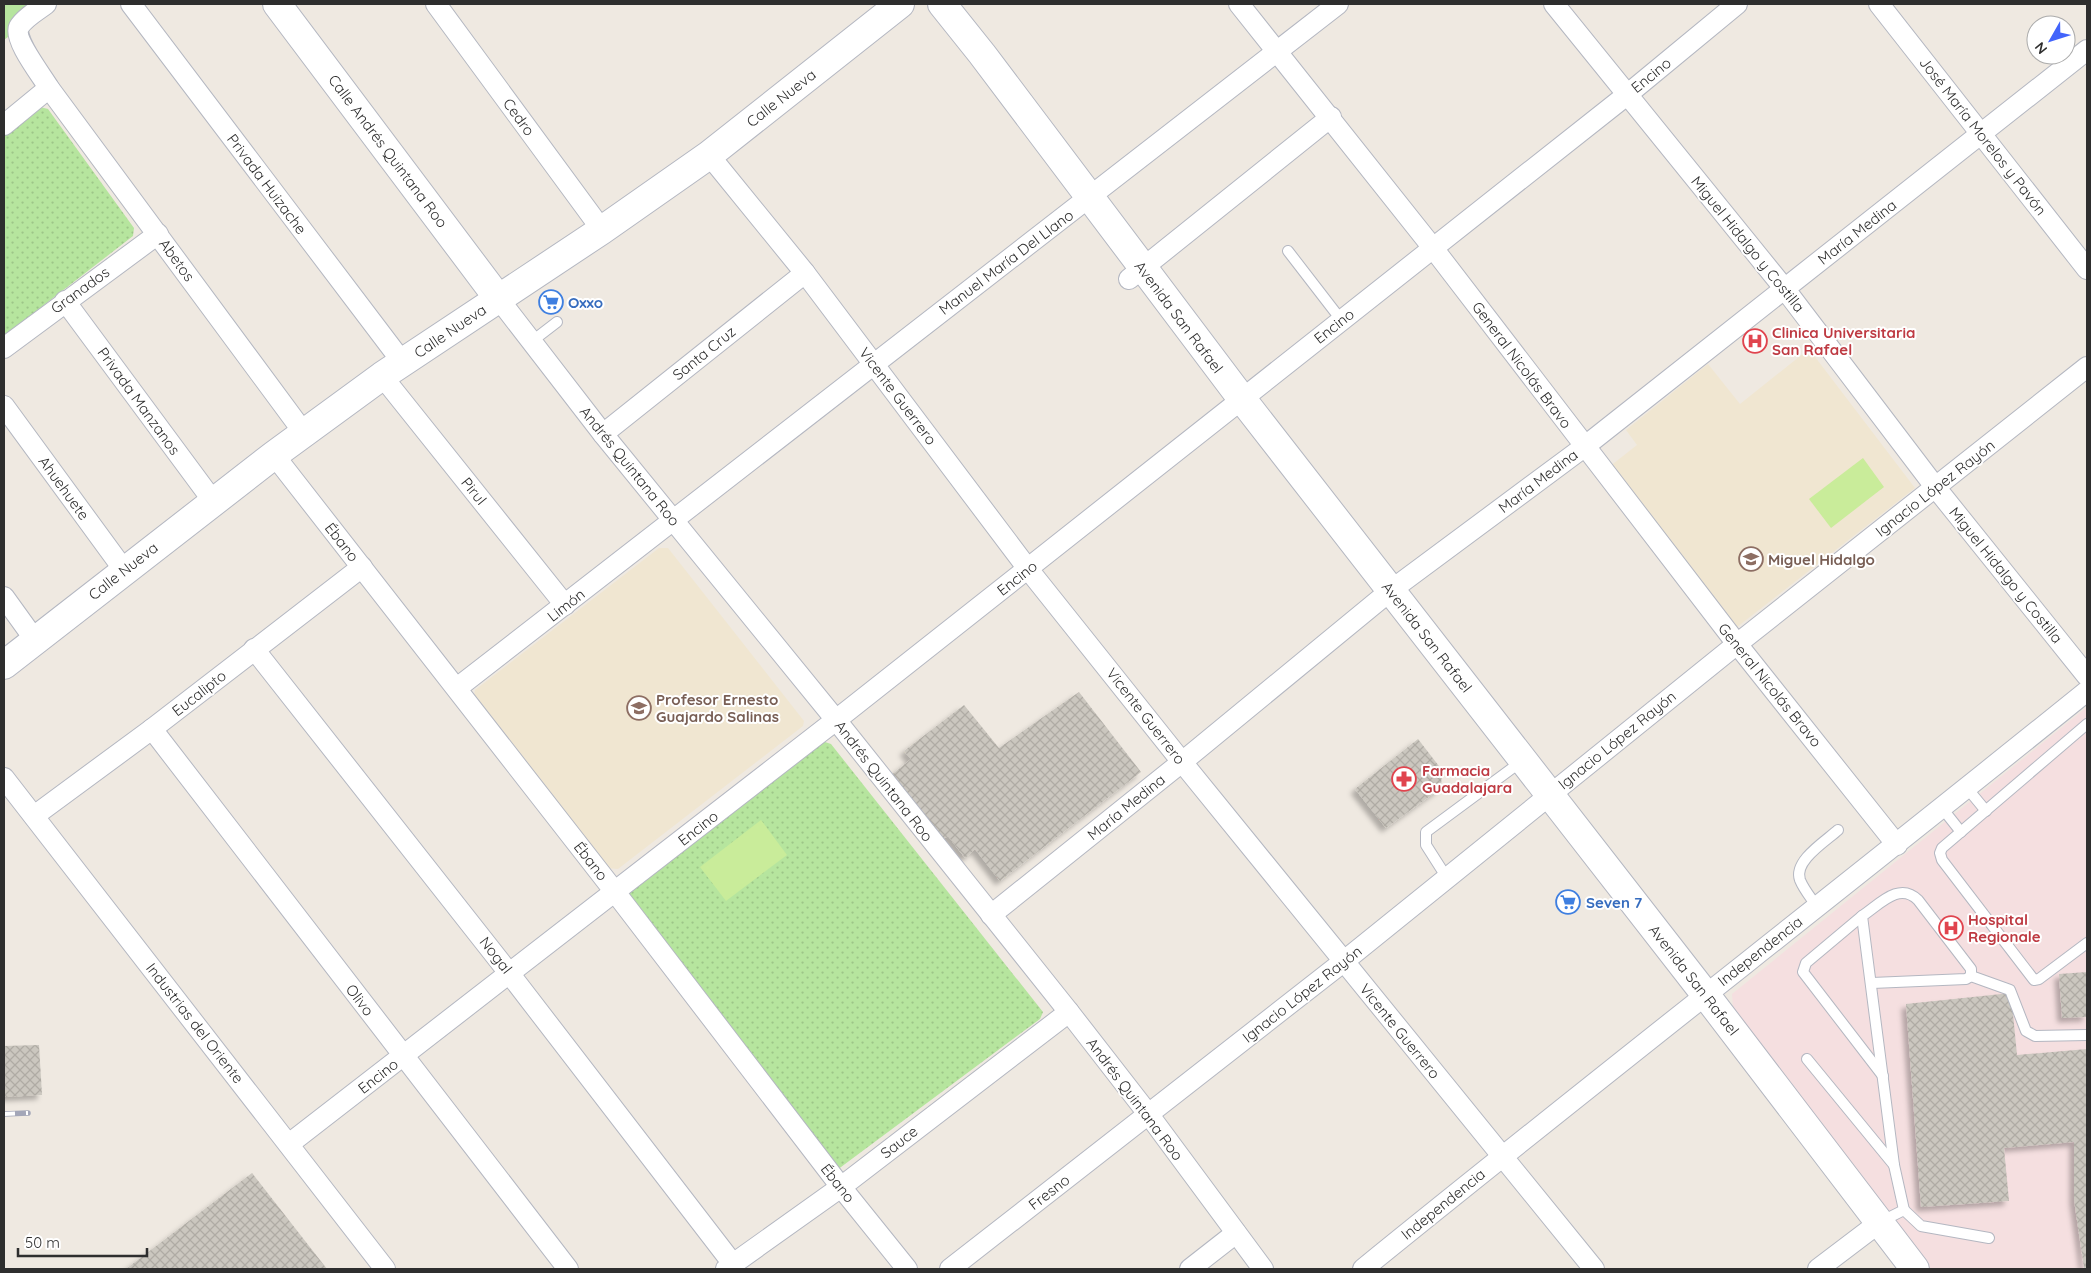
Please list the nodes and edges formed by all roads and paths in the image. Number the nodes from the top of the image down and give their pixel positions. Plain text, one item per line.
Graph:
1 (46, 4) edge
2 (131, 4) edge
3 (277, 4) edge
4 (436, 4) edge
5 (900, 4) edge
6 (926, 4) edge
7 (942, 4) edge
8 (1239, 4) edge
9 (1338, 4) edge
10 (1554, 4) edge
11 (1737, 4) edge
12 (1879, 4) edge
13 (1278, 50) junction
14 (2087, 50) edge
15 (49, 88) junction
16 (1628, 94) junction
17 (1331, 117) junction
18 (4, 125) edge
19 (1981, 135) junction
20 (709, 155) junction
21 (1083, 204) junction
22 (602, 230) junction
23 (158, 234) junction
24 (1433, 248) junction
25 (1288, 251) dead end
26 (2087, 268) edge
27 (805, 273) junction
28 (1135, 273) junction
29 (1784, 288) junction
30 (498, 298) junction
31 (65, 301) junction
32 (1342, 321) junction
33 (557, 322) dead end
34 (531, 342) junction
35 (4, 348) edge
36 (873, 363) junction
37 (2087, 367) edge
38 (393, 370) junction
39 (1236, 405) junction
40 (4, 406) edge
41 (304, 433) junction
42 (603, 434) junction
43 (1584, 447) junction
44 (274, 455) junction
45 (1936, 488) junction
46 (213, 501) junction
47 (674, 520) junction
48 (362, 567) junction
49 (1028, 569) junction
50 (124, 570) junction
51 (1384, 596) junction
52 (4, 597) edge
53 (565, 605) junction
54 (35, 640) junction
55 (1737, 644) junction
56 (254, 649) junction
57 (4, 665) edge
58 (2087, 676) edge
59 (457, 688) junction
60 (2087, 691) edge
61 (836, 720) junction
62 (2087, 724) edge
63 (152, 729) junction
64 (1182, 762) junction
65 (1517, 765) junction
66 (4, 778) edge
67 (1967, 788) junction
68 (1543, 800) junction
69 (1942, 808) junction
70 (1986, 811) junction
71 (34, 816) junction
72 (1838, 830) dead end
73 (1961, 832) junction
74 (1897, 845) junction
75 (1447, 878) junction
76 (615, 892) junction
77 (1817, 907) junction
78 (991, 915) junction
79 (1862, 916) junction
80 (2087, 943) edge
81 (1343, 962) junction
82 (509, 973) junction
83 (1971, 976) junction
84 (1872, 983) junction
85 (1699, 999) junction
86 (1069, 1012) junction
87 (2087, 1035) edge
88 (403, 1056) junction
89 (1807, 1060) dead end
90 (1884, 1077) junction
91 (1149, 1115) junction
92 (289, 1144) junction
93 (1502, 1156) junction
94 (1894, 1165) junction
95 (841, 1187) junction
96 (1904, 1210) junction
97 (1874, 1227) junction
98 (1236, 1233) junction
99 (1989, 1238) dead end
100 (730, 1267) edge
101 (385, 1269) edge
102 (568, 1269) edge
103 (907, 1269) edge
104 (950, 1269) edge
105 (1190, 1269) edge
106 (1263, 1269) edge
107 (1363, 1269) edge
108 (1594, 1269) edge
109 (1818, 1269) edge
110 (1896, 1269) edge
111 (1915, 1269) edge

1 - 15 street, Abetos
2 - 38 street, Privada Huizache
3 - 30 street, Calle Andrés Quintana Roo
4 - 22 street, Cedro
5 - 20 street, Calle Nueva
6 - 21 street, Avenida San Rafael
7 - 21 street, Avenida San Rafael
8 - 13 street, General Nicolás Bravo
9 - 13 street, Manuel María Del Llano
10 - 16 street, Miguel Hidalgo y Costilla
11 - 16 street, Encino
12 - 19 street, José María Morelos y Pavón
13 - 17 street, General Nicolás Bravo
13 - 21 street, Manuel María Del Llano
14 - 19 street, María Medina
15 - 18 street
15 - 23 street, Abetos
16 - 24 street, Encino
16 - 29 street, Miguel Hidalgo y Costilla
17 - 24 street, General Nicolás Bravo
17 - 28 street
19 - 26 street, José María Morelos y Pavón
19 - 29 street, María Medina
20 - 22 street, Calle Nueva
20 - 27 street, Vicente Guerrero
21 - 28 street, Avenida San Rafael
21 - 36 street, Manuel María Del Llano
22 - 30 street, Calle Nueva
23 - 31 street, Granados
23 - 41 street, Abetos
24 - 32 street, Encino
24 - 43 street, General Nicolás Bravo
25 - 32 lane
27 - 36 street, Vicente Guerrero
27 - 42 street, Santa Cruz
28 - 39 street, Avenida San Rafael
29 - 43 street, María Medina
29 - 45 street, Miguel Hidalgo y Costilla
30 - 34 street, Andrés Quintana Roo
30 - 38 street, Calle Nueva
31 - 35 street, Granados
31 - 46 street, Privada Manzanos
32 - 39 street, Encino
33 - 34 lane
34 - 42 street, Andrés Quintana Roo
36 - 47 street, Manuel María Del Llano
36 - 49 street, Vicente Guerrero
37 - 45 street, Ignacio López Rayón
38 - 41 street, Calle Nueva
38 - 53 street, Pirul
39 - 49 street, Encino
39 - 51 street, Avenida San Rafael
40 - 50 street, Ahuehuete
41 - 44 street, Calle Nueva
42 - 47 street, Andrés Quintana Roo
43 - 51 street, María Medina
43 - 55 street, General Nicolás Bravo
44 - 46 street, Calle Nueva
44 - 48 street, Ébano
45 - 55 street, Ignacio López Rayón
45 - 58 street, Miguel Hidalgo y Costilla
46 - 50 street, Calle Nueva
47 - 53 street, Limón
47 - 61 street, Andrés Quintana Roo
48 - 56 street, Eucalipto
48 - 59 street, Ébano
49 - 61 street, Encino
49 - 64 street, Vicente Guerrero
50 - 54 street, Calle Nueva
51 - 64 street, María Medina
51 - 65 street, Avenida San Rafael
52 - 54 street
53 - 59 street, Limón
54 - 57 street, Calle Nueva
55 - 68 street, Ignacio López Rayón
55 - 74 street, General Nicolás Bravo
56 - 63 street, Eucalipto
56 - 82 street, Nogal
59 - 76 street, Ébano
60 - 67 street, Independencia
61 - 76 street, Encino
61 - 78 street, Andrés Quintana Roo
62 - 70 lane
63 - 71 street, Eucalipto
63 - 88 street, Olivo
64 - 78 street, María Medina
64 - 81 street, Vicente Guerrero
65 - 68 street, Avenida San Rafael
65 - 75 lane
66 - 71 street, Industrias del Oriente
67 - 69 street, Independencia
67 - 70 lane
68 - 75 street, Ignacio López Rayón
68 - 85 street, Avenida San Rafael
69 - 73 lane
69 - 74 street, Independencia
70 - 73 lane
71 - 92 street, Industrias del Oriente
72 - 77 lane
73 - 80 lane
74 - 77 street, Independencia
75 - 81 street, Ignacio López Rayón
76 - 82 street, Encino
76 - 95 street, Ébano
77 - 85 street, Independencia
78 - 86 street, Andrés Quintana Roo
79 - 83 lane
79 - 84 lane
79 - 90 lane
81 - 91 street, Ignacio López Rayón
81 - 93 street, Vicente Guerrero
82 - 88 street, Encino
82 - 100 street, Nogal
83 - 84 lane
83 - 87 lane
84 - 90 lane
85 - 93 street, Independencia
85 - 97 street, Avenida San Rafael
86 - 91 street, Andrés Quintana Roo
86 - 95 street, Sauce
88 - 92 street, Encino
88 - 102 street, Olivo
89 - 94 lane
90 - 94 lane
91 - 98 street, Andrés Quintana Roo
91 - 104 street, Fresno
92 - 101 street, Industrias del Oriente
93 - 107 street, Independencia
93 - 108 street, Vicente Guerrero
94 - 96 lane
95 - 100 street, Sauce
95 - 103 street, Ébano
96 - 97 lane
96 - 99 lane
97 - 109 street
97 - 110 street, Avenida San Rafael
97 - 111 street, Avenida San Rafael
98 - 105 street
98 - 106 street, Andrés Quintana Roo

